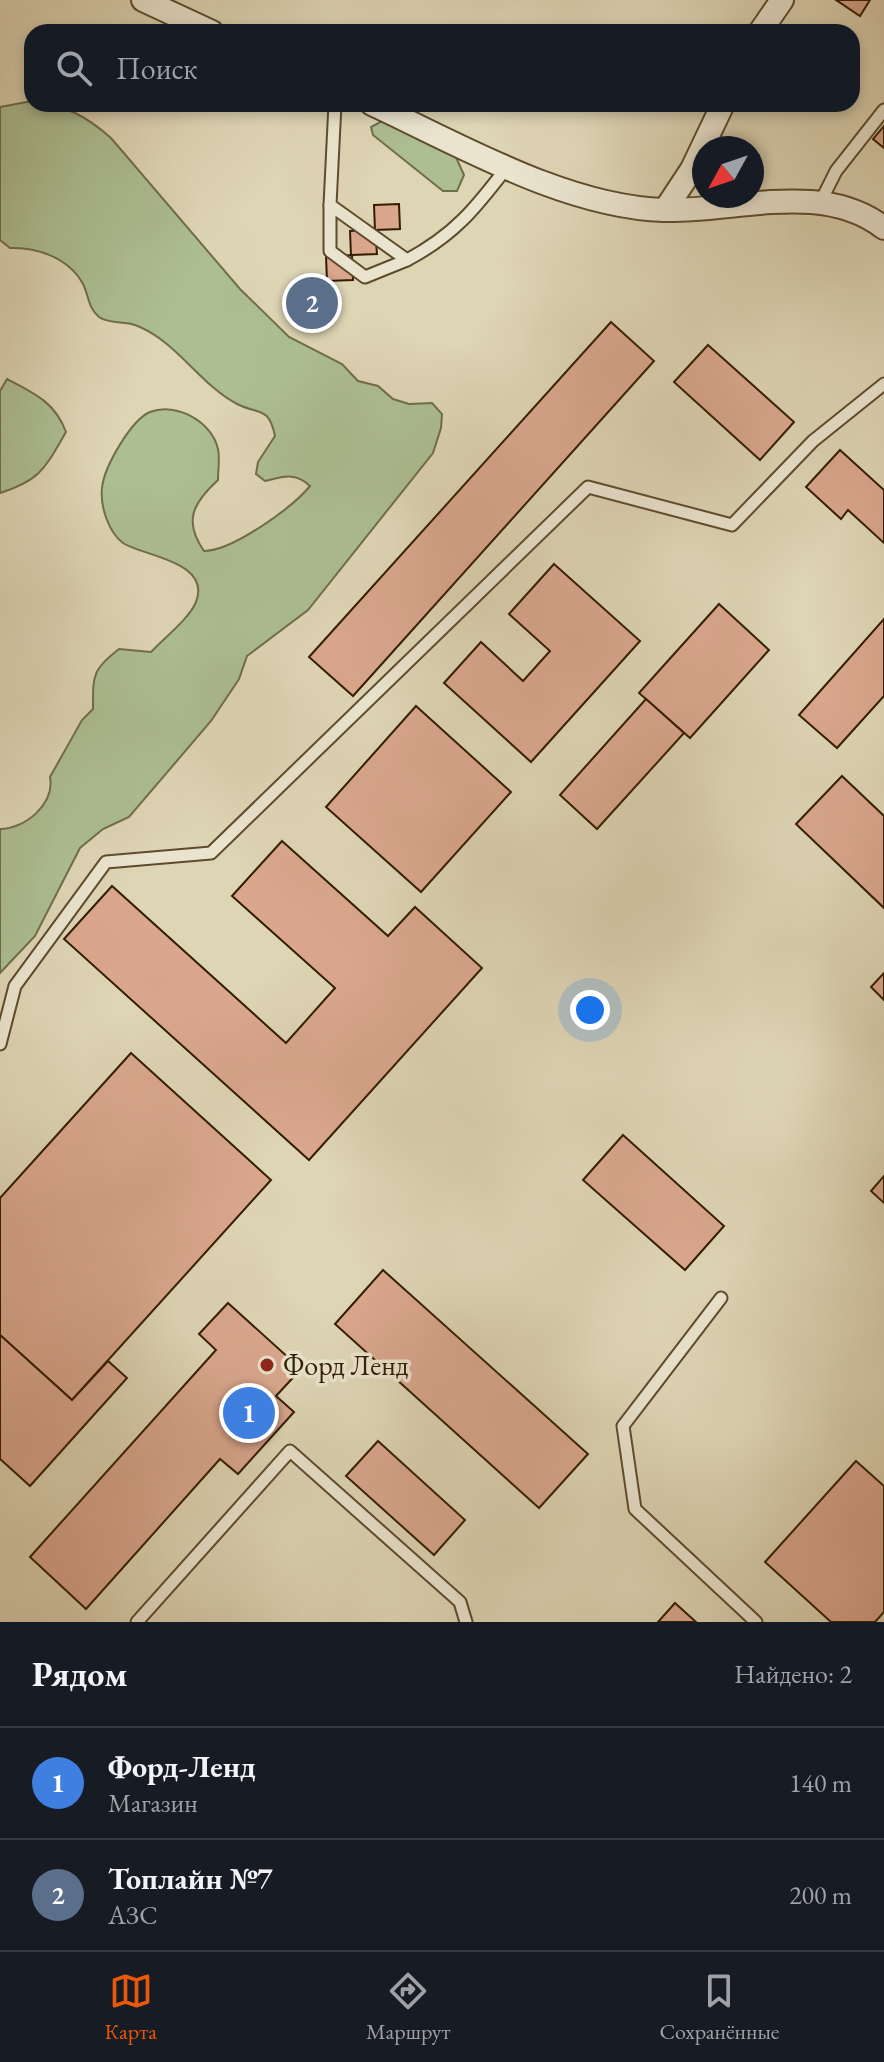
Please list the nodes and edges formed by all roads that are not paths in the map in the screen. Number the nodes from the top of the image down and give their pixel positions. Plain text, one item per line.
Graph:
1 (143, 0) edge
2 (782, 0) edge
3 (195, 24) edge
4 (766, 24) edge
5 (884, 110) edge
6 (335, 112) edge
7 (389, 112) edge
8 (719, 112) edge
9 (507, 167) junction
10 (821, 201) junction
11 (330, 205) junction
12 (665, 210) junction
13 (884, 228) edge
14 (407, 260) junction
15 (884, 384) edge
16 (0, 1044) edge
17 (721, 1298) dead end
18 (137, 1622) edge
19 (466, 1622) edge
20 (756, 1622) edge

1 - 3 street
2 - 4 street
5 - 10 lane
6 - 11 lane
7 - 9 street
8 - 12 street
9 - 12 street
9 - 14 lane
10 - 12 street
10 - 13 street
11 - 14 lane
11 - 14 lane
15 - 16 lane
17 - 20 lane
18 - 19 lane

